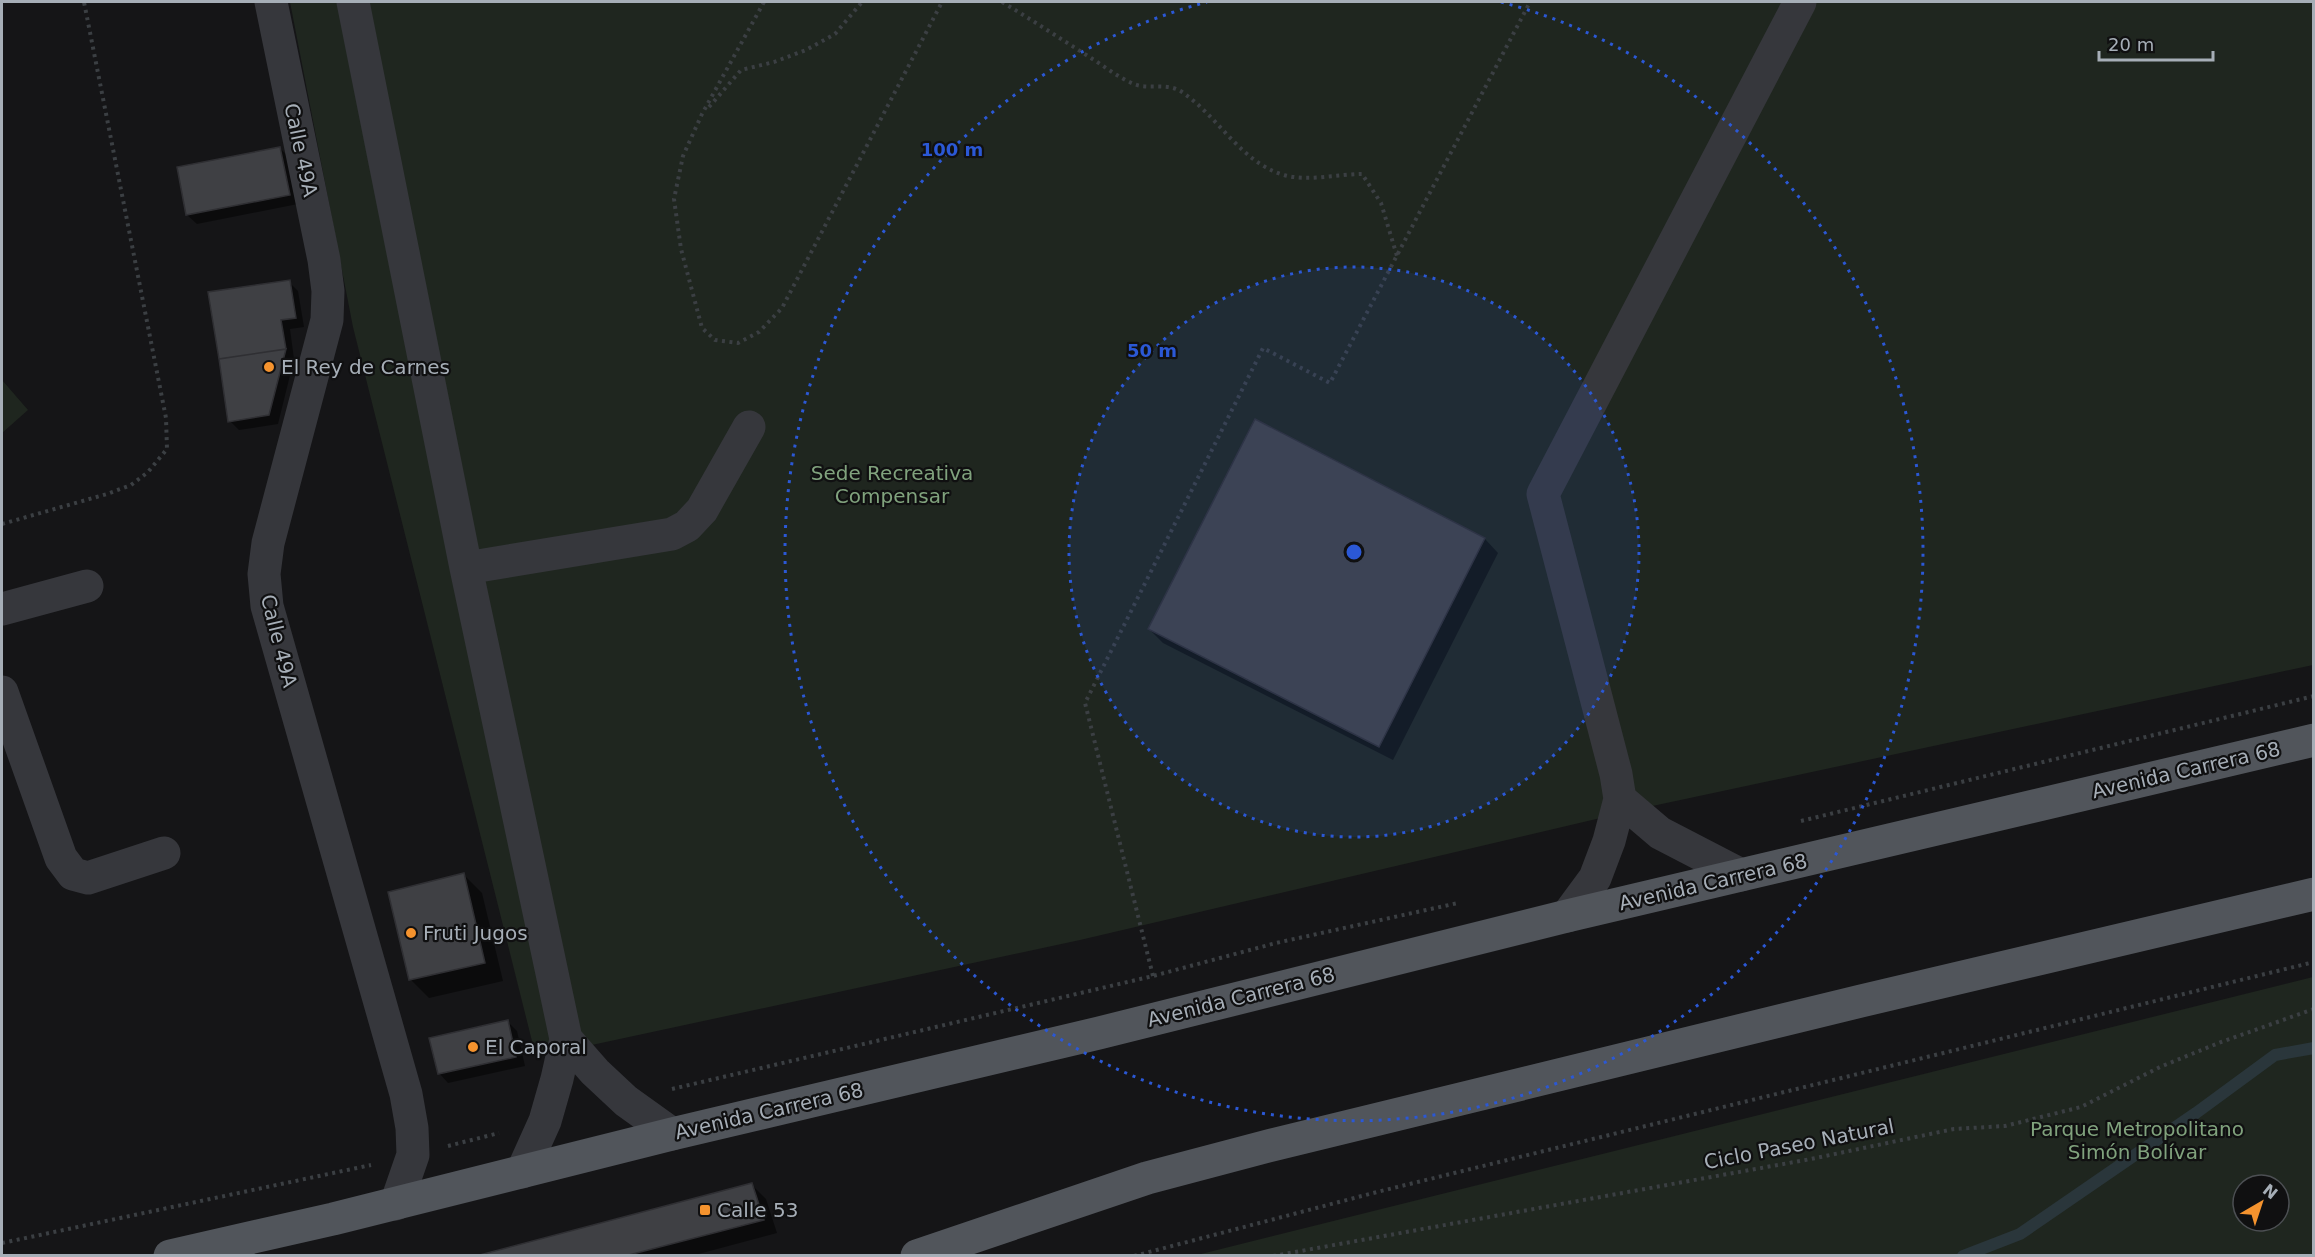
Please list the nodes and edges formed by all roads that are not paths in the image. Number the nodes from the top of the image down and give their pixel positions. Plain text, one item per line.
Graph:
1 (271, 2) edge
2 (353, 2) edge
3 (1800, 2) edge
4 (749, 427) dead end
5 (466, 568) junction
6 (87, 586) dead end
7 (2, 609) edge
8 (2, 692) edge
9 (2313, 740) edge
10 (1620, 799) junction
11 (164, 853) dead end
12 (1741, 875) junction
13 (2313, 894) edge
14 (1567, 916) junction
15 (566, 1039) junction
16 (672, 1134) junction
17 (522, 1172) junction
18 (396, 1204) junction
19 (170, 1256) edge
20 (917, 1256) edge

1 - 18 street, Calle 49A
2 - 5 street
3 - 10 street
4 - 5 street
5 - 15 street
6 - 7 street
8 - 11 street
9 - 12 main road, Avenida Carrera 68
10 - 12 street
10 - 14 street
12 - 14 main road, Avenida Carrera 68
13 - 20 main road
14 - 16 main road, Avenida Carrera 68
15 - 16 street
15 - 17 street
16 - 17 main road, Avenida Carrera 68
17 - 18 main road, Avenida Carrera 68
18 - 19 main road, Avenida Carrera 68

